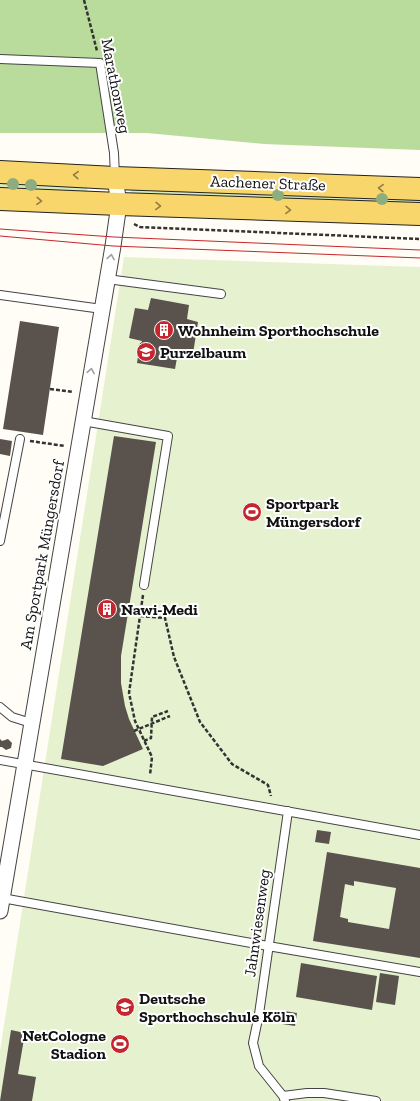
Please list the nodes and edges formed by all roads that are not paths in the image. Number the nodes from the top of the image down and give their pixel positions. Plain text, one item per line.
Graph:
1 (0, 59) edge
2 (0, 172) edge
3 (115, 178) junction
4 (420, 189) edge
5 (0, 199) edge
6 (118, 210) junction
7 (420, 214) edge
8 (107, 278) junction
9 (221, 294) dead end
10 (0, 295) edge
11 (102, 309) junction
12 (84, 416) junction
13 (20, 439) dead end
14 (0, 541) edge
15 (144, 585) road end
16 (0, 707) edge
17 (31, 723) junction
18 (0, 760) edge
19 (24, 763) junction
20 (288, 811) junction
21 (420, 835) edge
22 (1, 904) edge
23 (268, 946) junction
24 (420, 972) edge
25 (284, 1099) edge
26 (376, 1101) edge

1 - 3 lane, Marathonweg
3 -> 2 main road, Aachener Straße
4 -> 3 main road, Aachener Straße
3 - 6 street
5 -> 6 main road, Aachener Straße
6 -> 7 main road, Aachener Straße
8 -> 6 street, Am Sportpark Müngersdorf
8 - 9 lane
8 - 11 street, Am Sportpark Müngersdorf
10 - 11 lane
12 -> 11 street, Am Sportpark Müngersdorf
12 - 15 lane
12 - 17 street, Am Sportpark Müngersdorf
13 - 14 lane
16 - 17 lane
17 - 19 street, Am Sportpark Müngersdorf
18 - 19 lane
19 - 20 lane
19 - 22 street, Am Sportpark Müngersdorf
20 - 21 lane
20 - 23 lane, Jahnwiesenweg
22 - 23 lane
23 - 24 lane
23 - 25 lane, Jahnwiesenweg
25 - 26 lane

